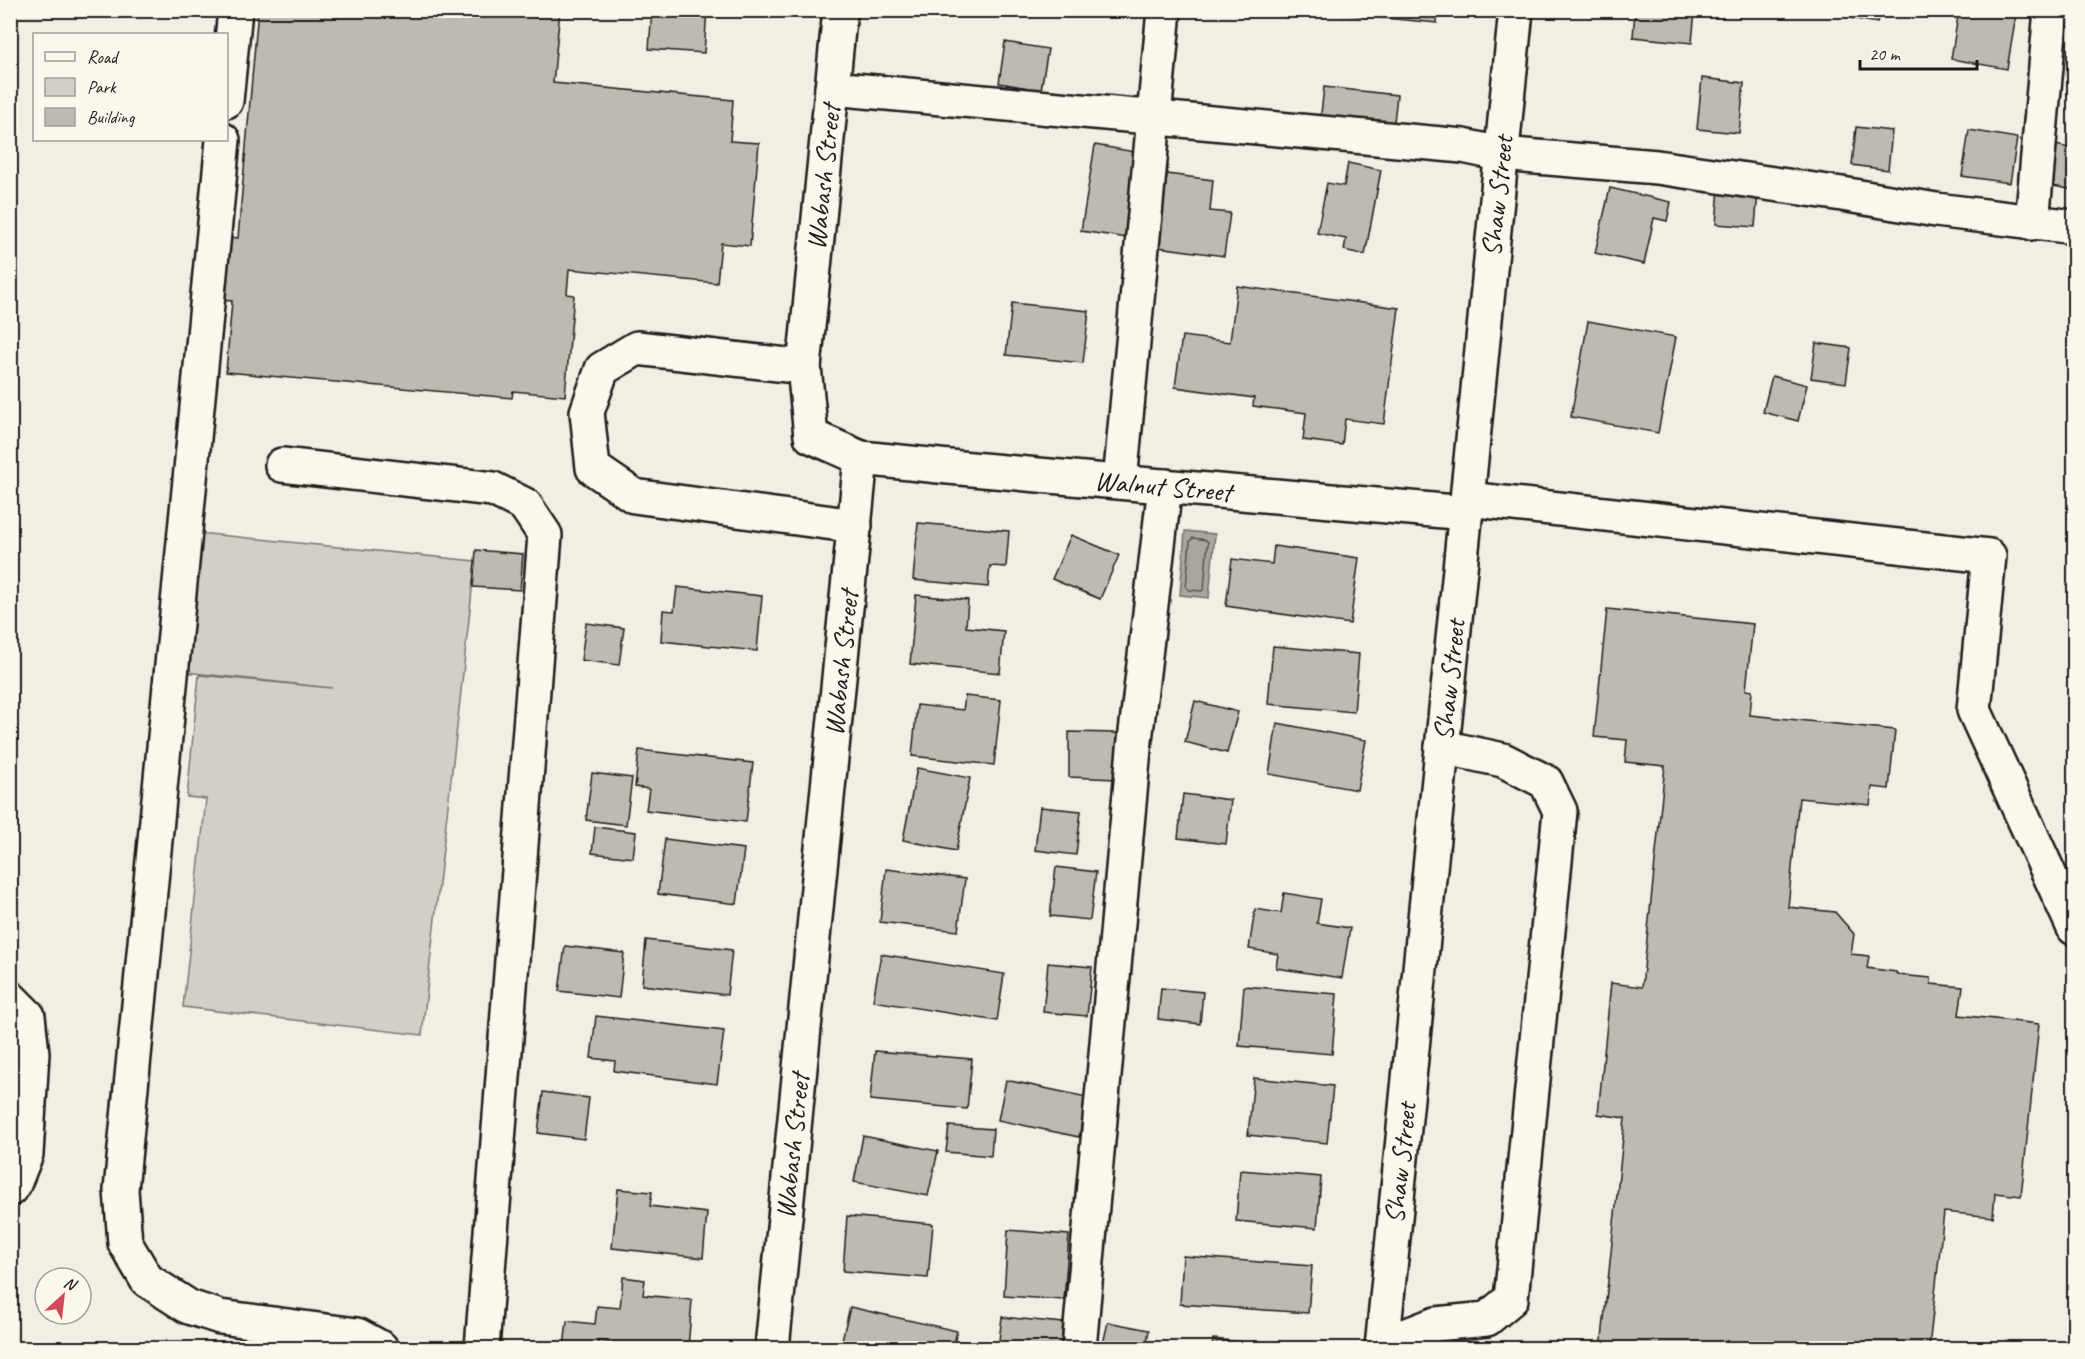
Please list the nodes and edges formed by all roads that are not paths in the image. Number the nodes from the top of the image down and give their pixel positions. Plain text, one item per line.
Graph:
1 (235, 10) edge
2 (840, 10) edge
3 (1164, 10) edge
4 (1516, 10) edge
5 (2051, 10) edge
6 (228, 81) edge
7 (832, 88) junction
8 (1153, 118) junction
9 (223, 141) edge
10 (1501, 154) junction
11 (2032, 223) junction
12 (2074, 227) edge
13 (804, 367) junction
14 (861, 458) junction
15 (282, 465) dead end
16 (1120, 482) junction
17 (1165, 486) junction
18 (1466, 506) junction
19 (855, 526) junction
20 (1442, 747) junction
21 (2074, 928) edge
22 (10, 998) edge
23 (10, 1189) edge
24 (1382, 1346) edge
25 (381, 1348) edge
26 (482, 1348) edge
27 (772, 1348) edge
28 (1078, 1348) edge

1 - 6 street
2 - 7 street, Wabash Street
3 - 8 street
4 - 10 street, Shaw Street
5 - 11 street
7 - 8 street
7 - 13 street, Wabash Street
8 - 10 street
8 - 16 street
9 - 25 street
10 - 11 street
10 - 18 street, Shaw Street
11 - 12 street
13 - 14 street, Wabash Street
13 - 19 street
14 - 16 street, Walnut Street
14 - 19 street, Wabash Street
15 - 26 street
16 - 17 street, Walnut Street
17 - 18 street, Walnut Street
17 - 28 street
18 - 20 street, Shaw Street
18 - 21 street, Walnut Street
19 - 27 street, Wabash Street
20 - 24 street, Shaw Street
20 - 24 street
22 - 23 street

